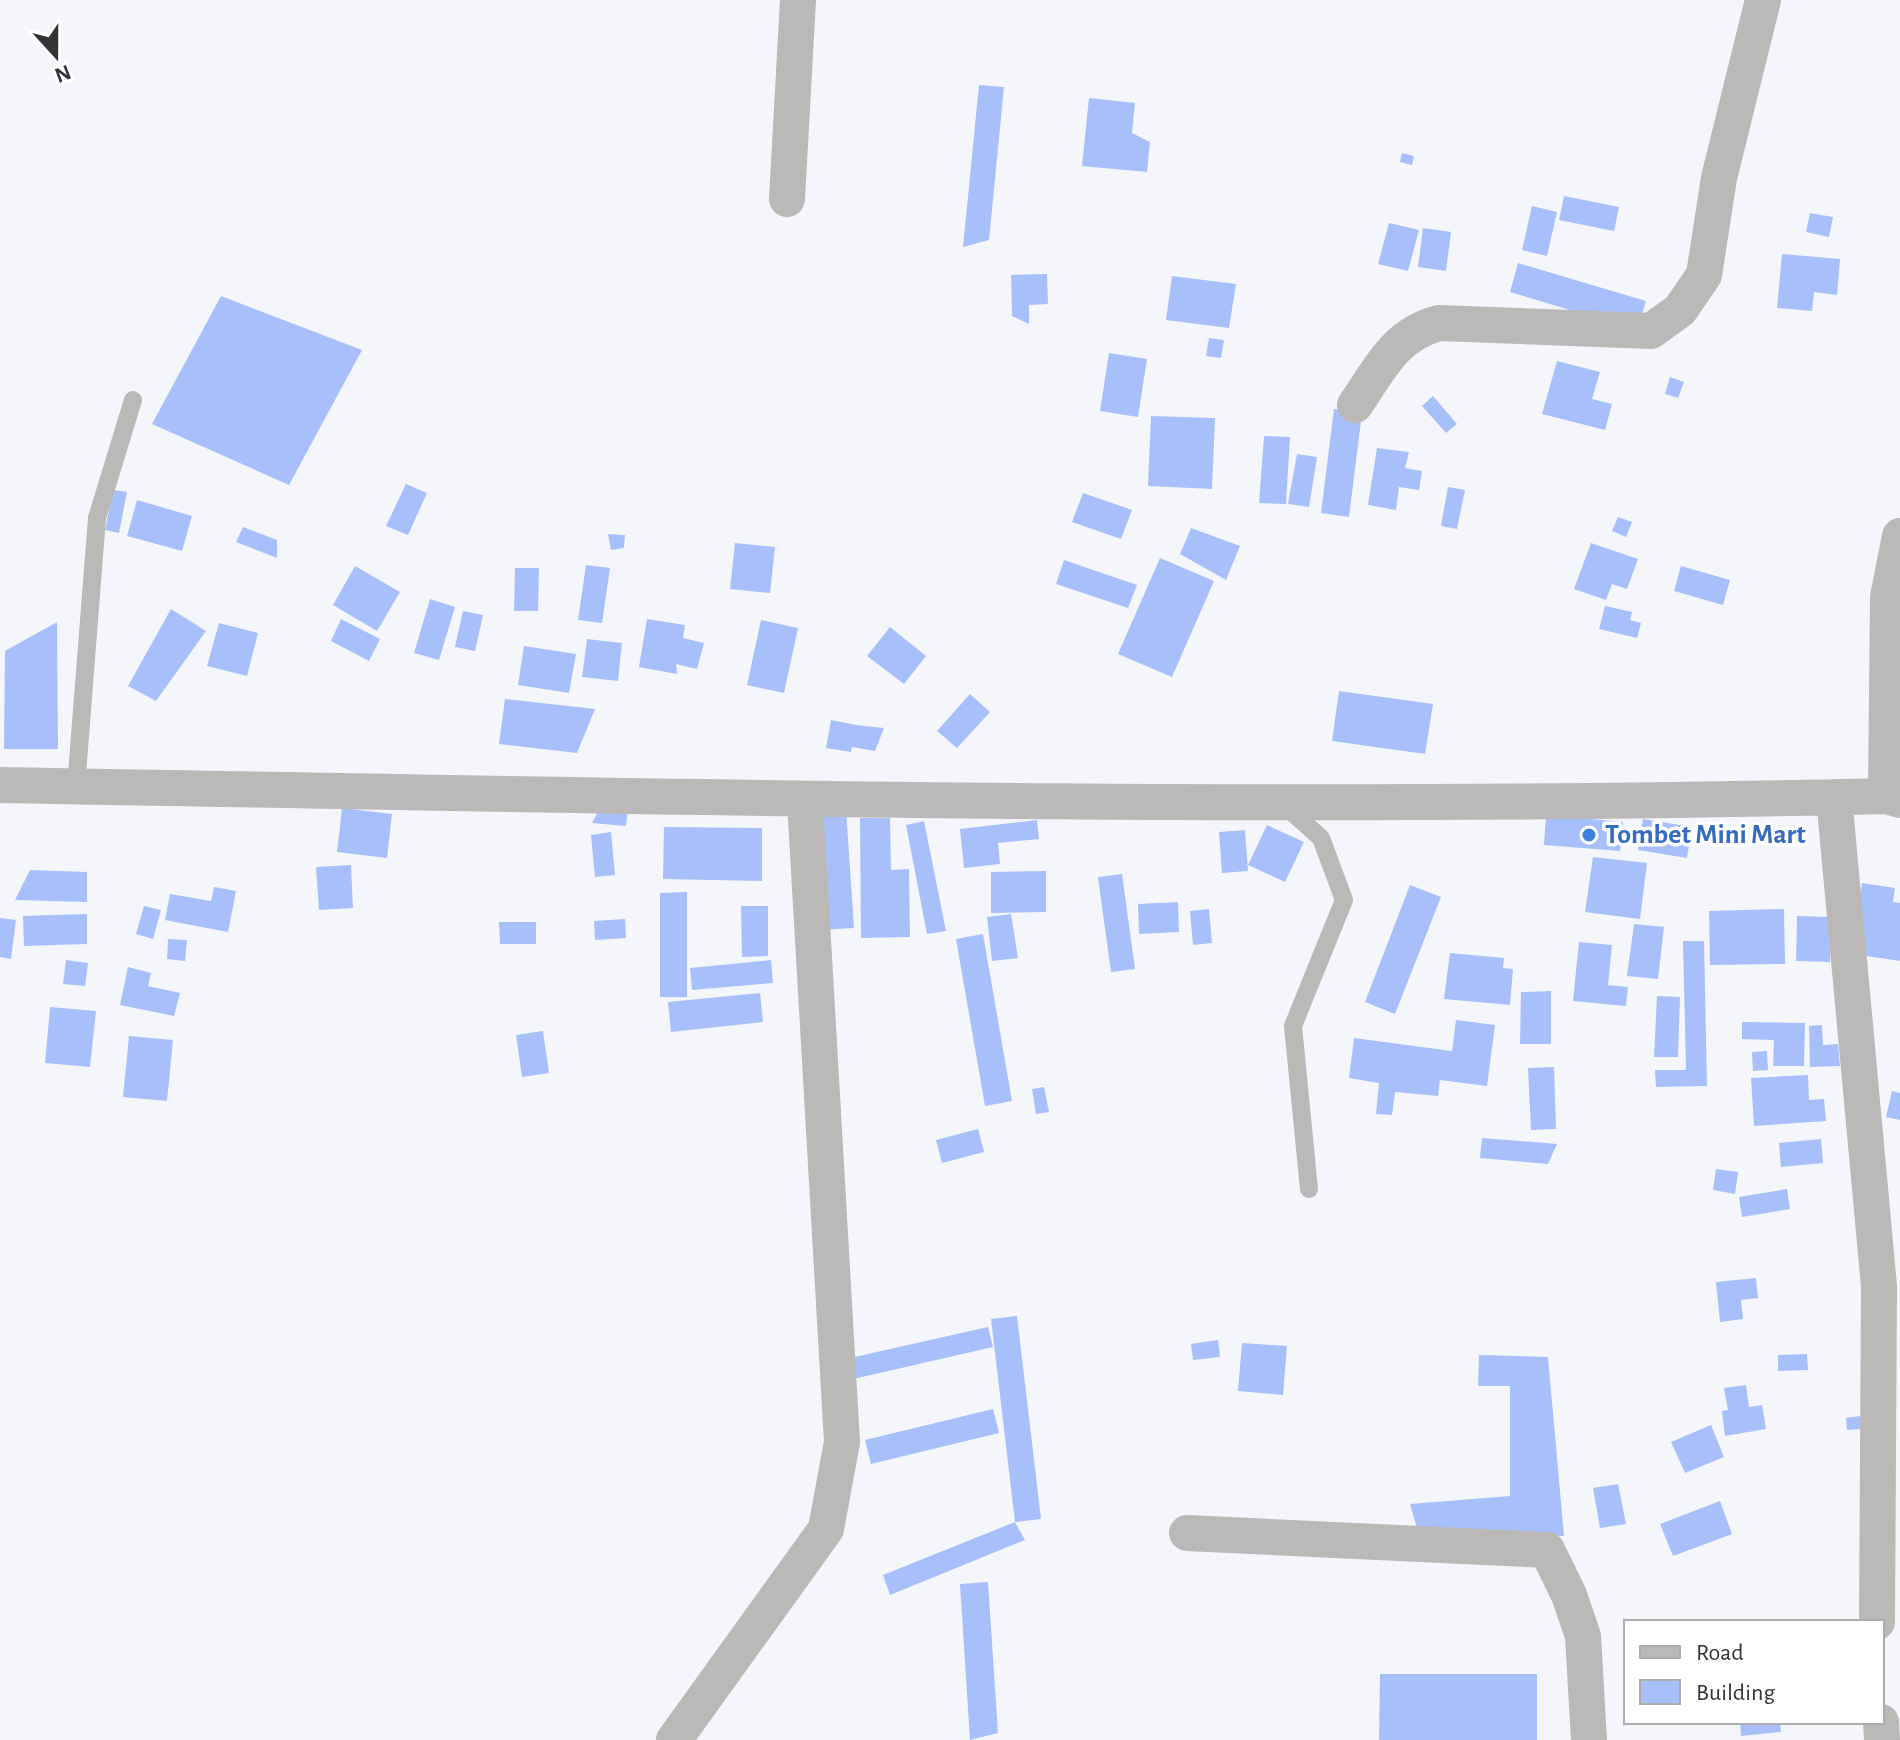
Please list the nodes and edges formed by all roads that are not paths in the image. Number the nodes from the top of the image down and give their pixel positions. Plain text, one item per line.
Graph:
1 (798, 0) edge
2 (1763, 0) edge
3 (787, 199) dead end
4 (133, 400) dead end
5 (1355, 405) dead end
6 (1900, 536) edge
7 (0, 785) edge
8 (76, 787) junction
9 (1834, 797) junction
10 (1893, 798) edge
11 (805, 801) junction
12 (1281, 802) junction
13 (1309, 1189) dead end
14 (1187, 1533) dead end
15 (1877, 1620) edge
16 (674, 1740) edge
17 (1589, 1740) edge

1 - 3 street
2 - 5 street
4 - 8 lane
6 - 10 street
7 - 8 street
8 - 11 street
9 - 10 street
9 - 12 street
9 - 15 street
11 - 12 street
11 - 16 street
12 - 13 lane
14 - 17 street

